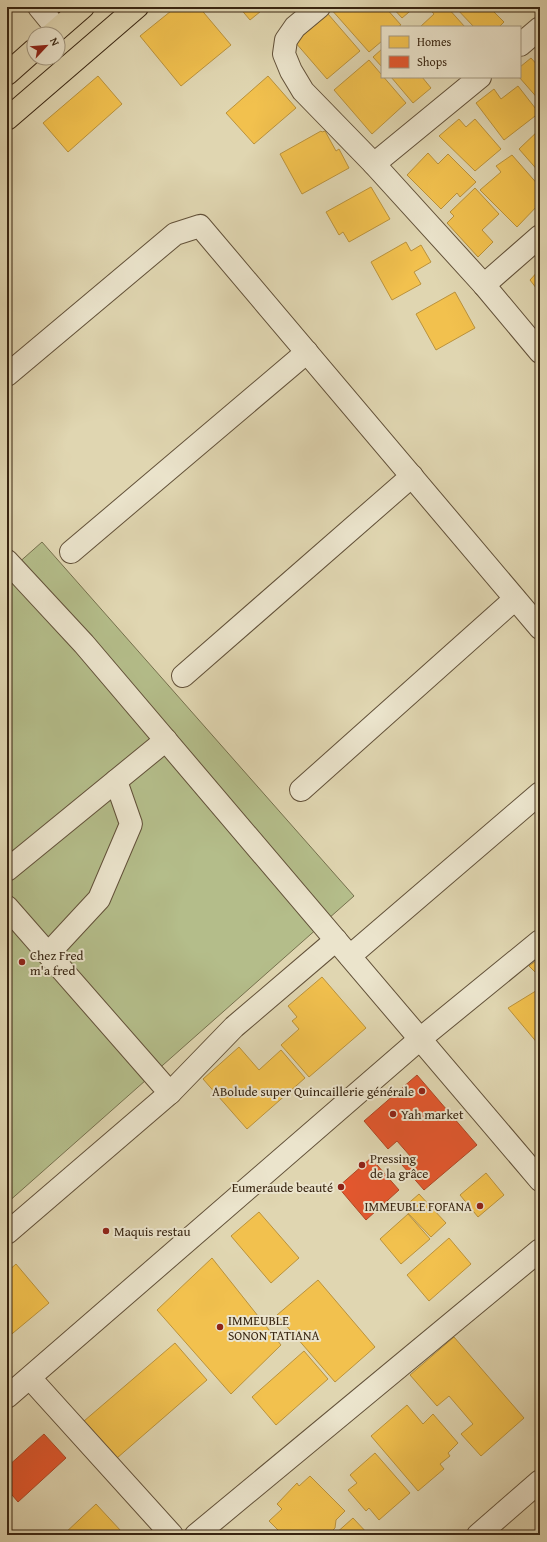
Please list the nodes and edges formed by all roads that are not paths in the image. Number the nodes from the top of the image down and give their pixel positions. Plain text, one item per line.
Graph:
1 (39, 7) edge
2 (83, 7) edge
3 (137, 7) edge
4 (319, 7) edge
5 (51, 26) edge
6 (62, 26) edge
7 (540, 28) edge
8 (521, 44) edge
9 (26, 57) edge
10 (7, 74) edge
11 (479, 78) edge
12 (7, 119) edge
13 (374, 164) junction
14 (540, 236) edge
15 (484, 285) junction
16 (307, 352) junction
17 (540, 352) edge
18 (7, 375) edge
19 (412, 476) junction
20 (71, 552) dead end
21 (7, 560) edge
22 (515, 599) junction
23 (540, 628) edge
24 (183, 676) dead end
25 (166, 740) junction
26 (116, 781) junction
27 (301, 790) dead end
28 (540, 793) edge
29 (7, 870) edge
30 (7, 907) edge
31 (336, 940) junction
32 (540, 941) edge
33 (48, 954) junction
34 (350, 956) junction
35 (420, 1039) junction
36 (170, 1093) junction
37 (540, 1180) edge
38 (7, 1233) edge
39 (540, 1250) edge
40 (30, 1378) junction
41 (7, 1397) edge
42 (540, 1481) edge
43 (172, 1535) edge
44 (196, 1535) edge
45 (478, 1535) edge

1 - 5 street
2 - 6 main road
3 - 12 main road
4 - 13 street
7 - 8 street
9 - 10 main road
11 - 13 street
13 - 15 street
14 - 15 street
15 - 17 street
16 - 18 street
16 - 19 street
16 - 20 street
19 - 22 street
19 - 24 street
21 - 25 street
22 - 23 street
22 - 27 street
25 - 26 street
25 - 31 street
26 - 29 street
26 - 33 street
28 - 34 street
30 - 33 street
31 - 34 street
31 - 36 street
32 - 35 street
33 - 36 street
34 - 35 street
35 - 37 street
35 - 40 street
36 - 38 street
39 - 44 street
40 - 41 street
40 - 43 street
42 - 45 street

